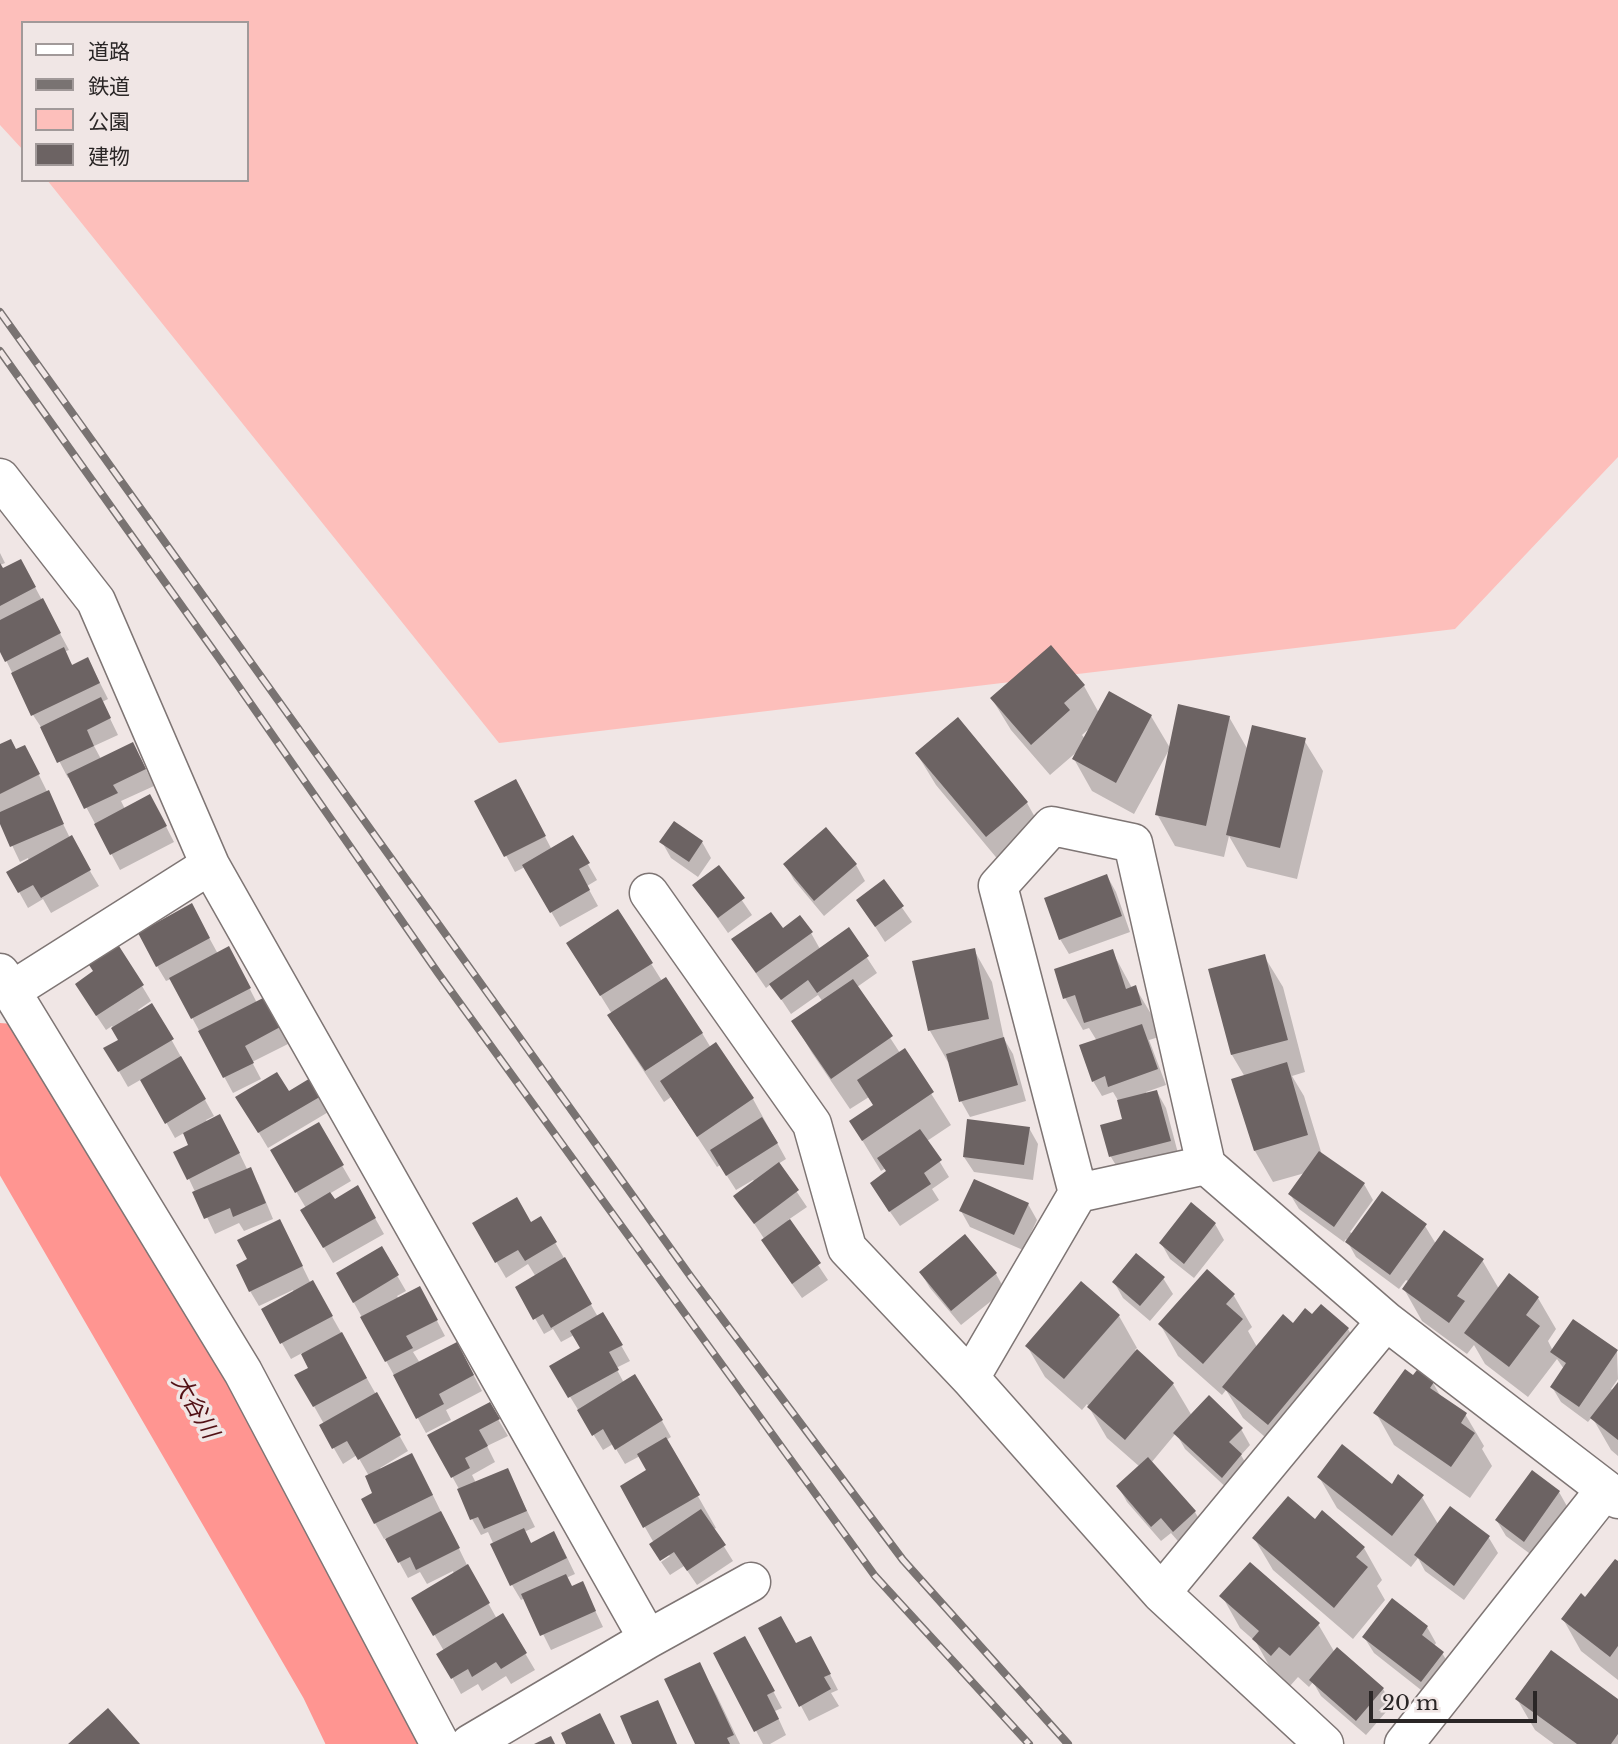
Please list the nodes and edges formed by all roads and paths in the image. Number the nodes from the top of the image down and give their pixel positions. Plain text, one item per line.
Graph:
1 (0, 478) edge
2 (210, 865) junction
3 (649, 893) dead end
4 (5, 982) edge
5 (1206, 1166) junction
6 (1078, 1193) junction
7 (1385, 1321) junction
8 (970, 1378) junction
9 (1612, 1495) edge
10 (751, 1582) dead end
11 (1161, 1593) junction
12 (648, 1639) junction
13 (440, 1744) edge
14 (470, 1744) edge
15 (1324, 1744) edge
16 (1404, 1744) edge

1 - 2 street
2 - 4 street
2 - 12 street
3 - 8 street
4 - 13 street
5 - 6 street
5 - 6 street
5 - 7 street
6 - 8 street
7 - 9 street
7 - 11 street
8 - 11 street
9 - 16 street
10 - 12 street
11 - 15 street
12 - 14 street

